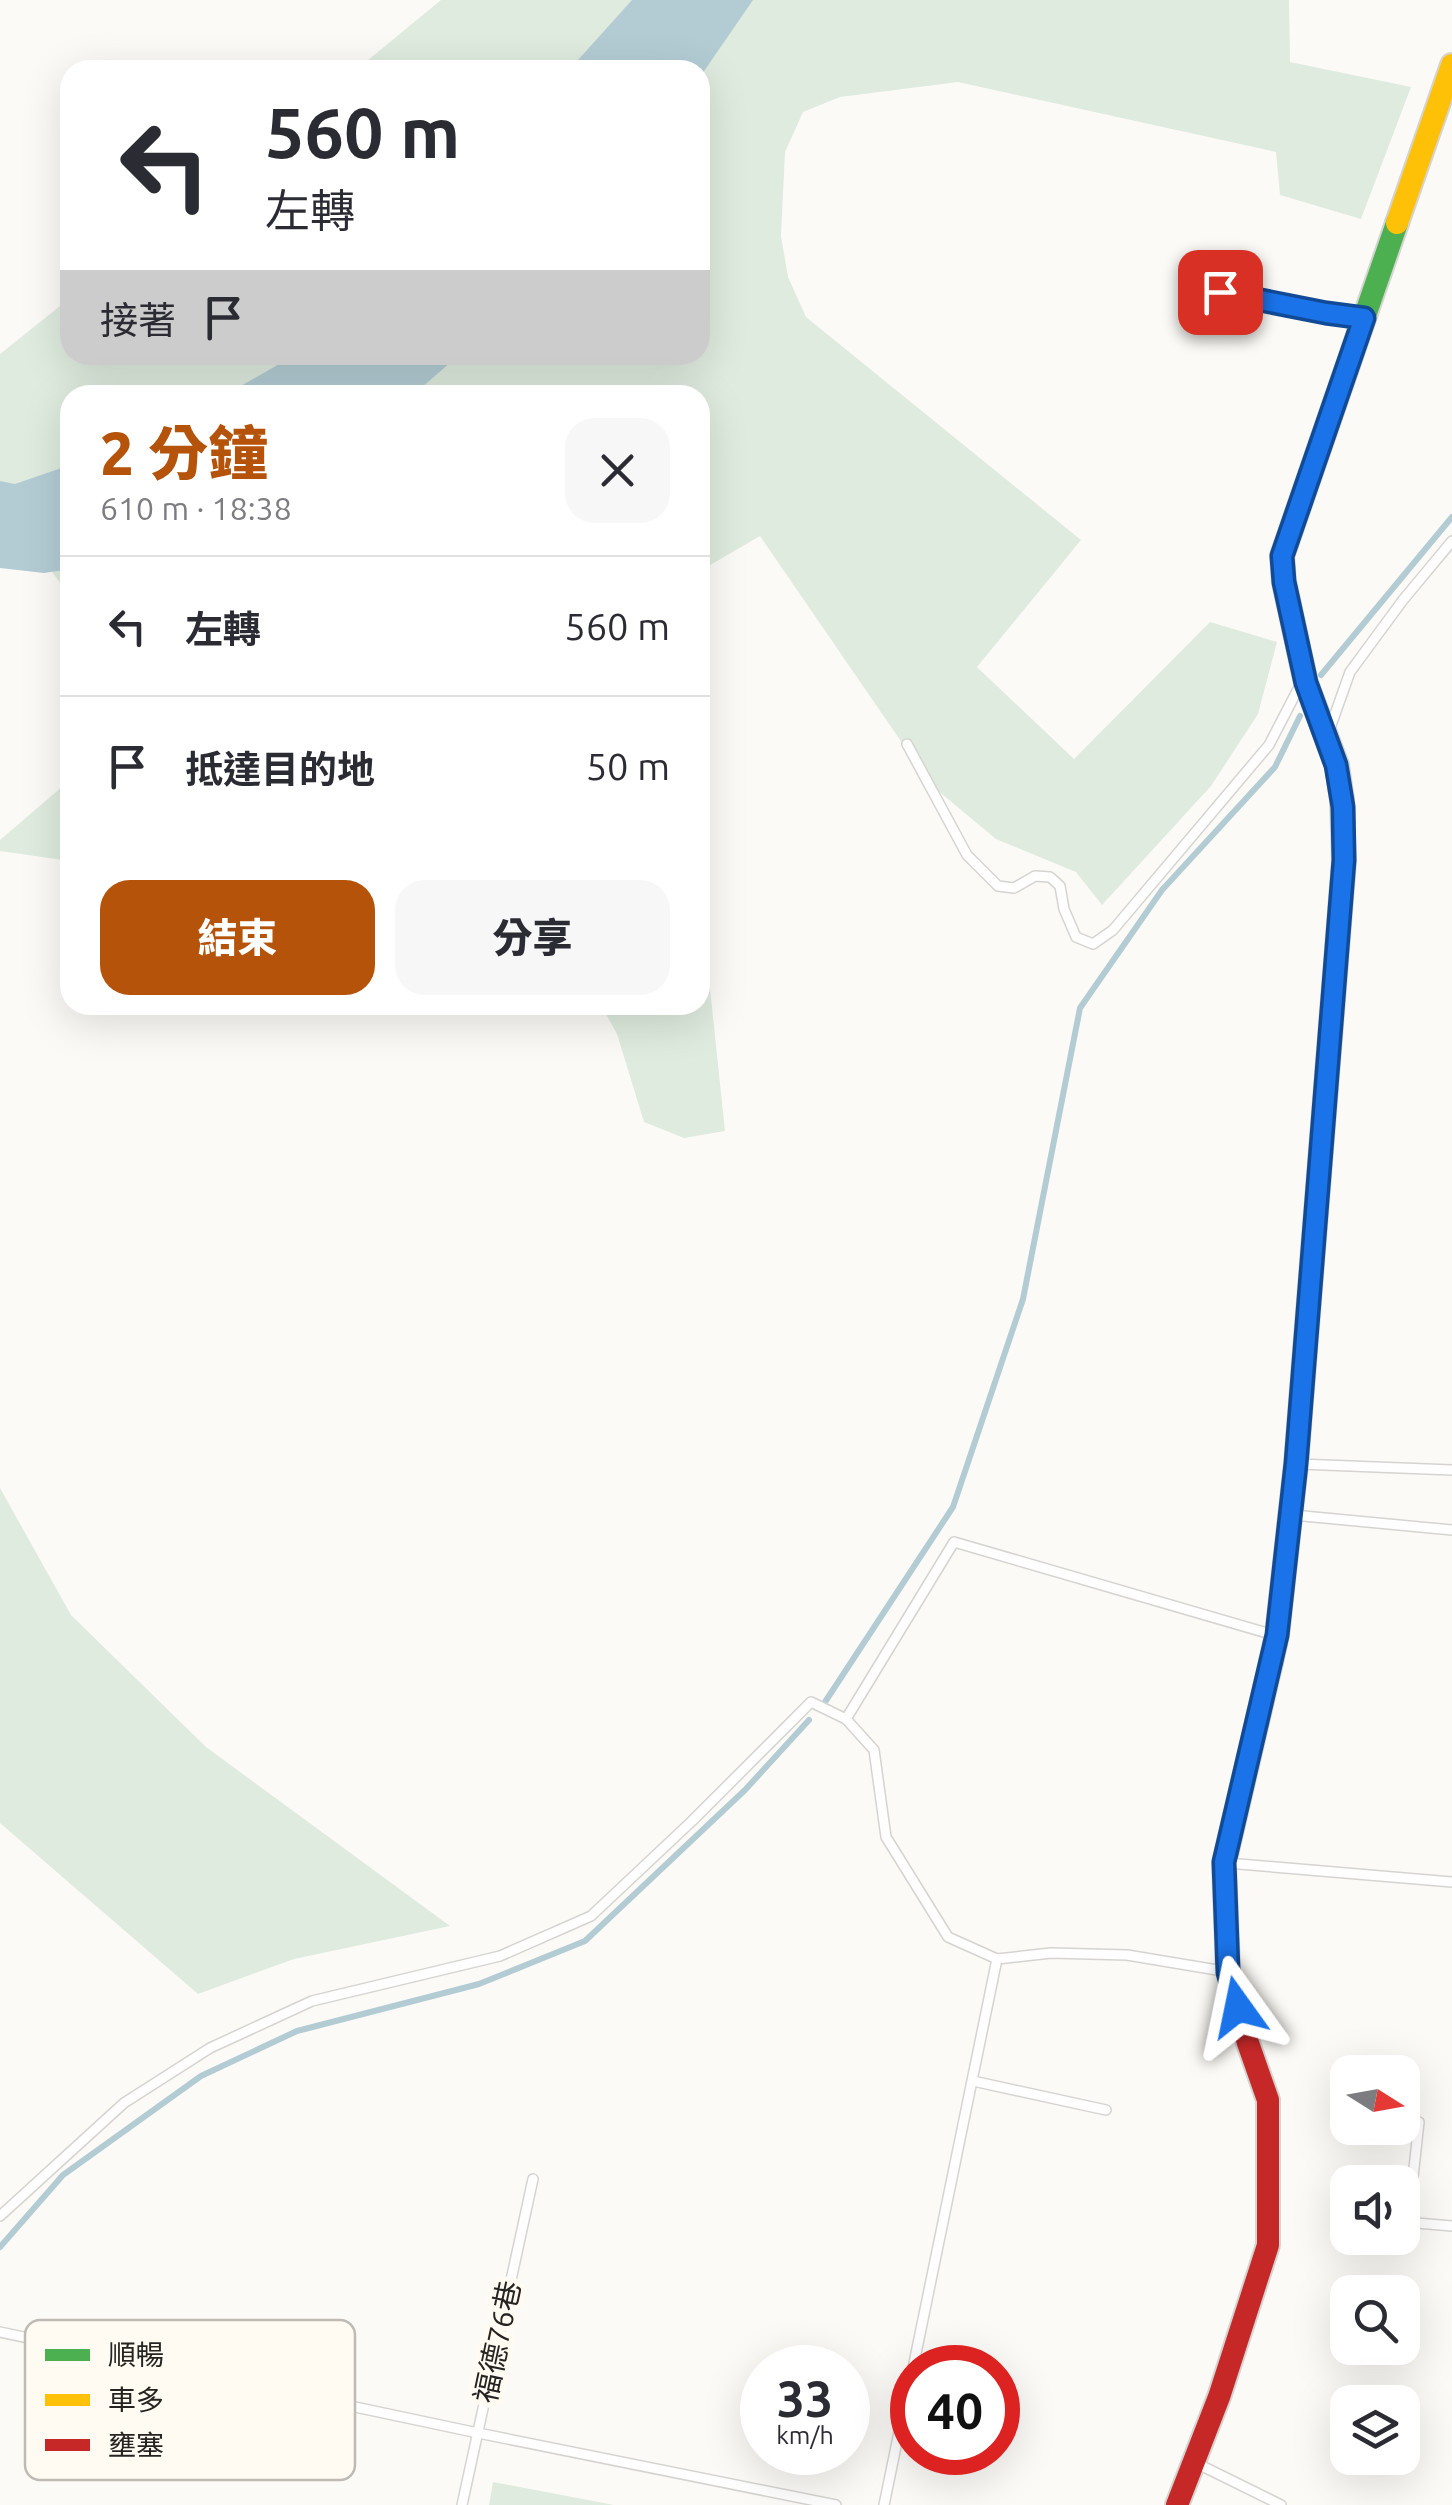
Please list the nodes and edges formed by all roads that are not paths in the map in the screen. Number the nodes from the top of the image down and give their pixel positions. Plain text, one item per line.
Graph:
1 (1452, 65) edge
2 (1185, 286) dead end
3 (1364, 318) junction
4 (1452, 542) edge
5 (1306, 683) junction
6 (1326, 738) junction
7 (907, 744) dead end
8 (1296, 1464) junction
9 (1452, 1470) edge
10 (1290, 1514) junction
11 (1452, 1530) edge
12 (1277, 1635) junction
13 (846, 1720) junction
14 (1224, 1862) junction
15 (1452, 1882) edge
16 (997, 1958) junction
17 (1228, 1972) junction
18 (973, 2081) junction
19 (1106, 2110) dead end
20 (533, 2178) dead end
21 (0, 2216) edge
22 (1420, 2223) edge
23 (1452, 2226) edge
24 (0, 2332) edge
25 (25, 2337) edge
26 (918, 2345) edge
27 (355, 2407) edge
28 (478, 2433) junction
29 (1194, 2462) junction
30 (890, 2475) edge
31 (462, 2505) edge
32 (836, 2505) edge
33 (884, 2505) edge
34 (1177, 2505) edge
35 (1281, 2505) edge

1 - 3 street
2 - 3 lane
3 - 5 street
4 - 6 lane
5 - 6 street
5 - 7 lane
6 - 8 street
8 - 9 lane
8 - 10 street
10 - 11 lane
10 - 12 street
12 - 13 lane
12 - 14 street
13 - 16 lane
13 - 21 lane
14 - 15 lane
14 - 17 street
16 - 17 lane
16 - 18 lane
17 - 29 street
18 - 19 lane
18 - 26 lane
20 - 28 lane, 福德76巷
22 - 23 lane
24 - 25 lane
27 - 28 lane
28 - 31 lane, 福德76巷
28 - 32 lane
29 - 34 street
29 - 35 lane
30 - 33 lane

